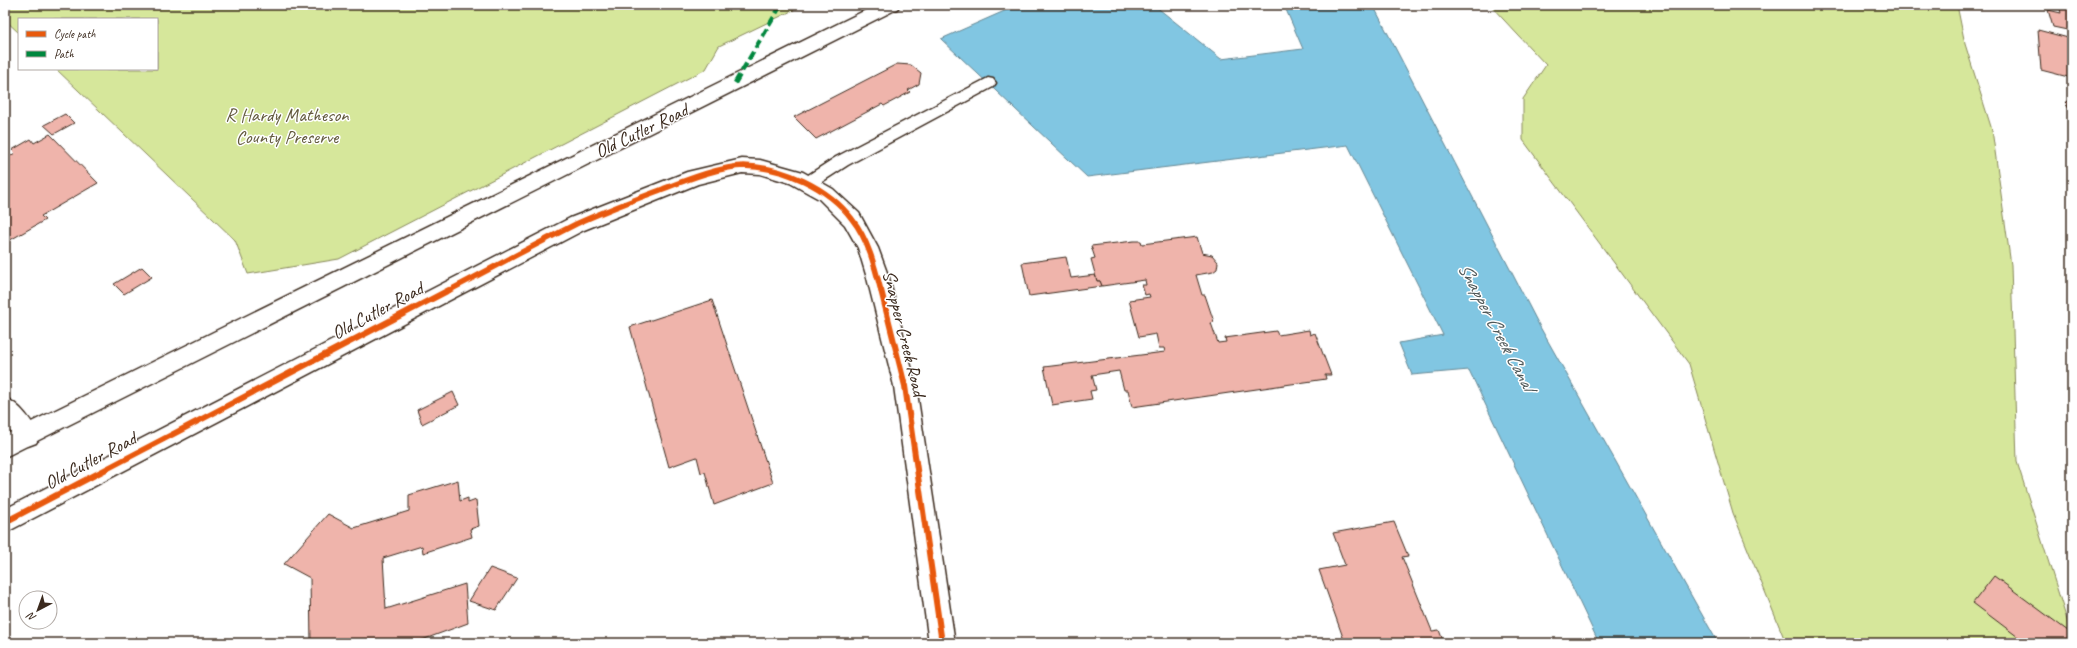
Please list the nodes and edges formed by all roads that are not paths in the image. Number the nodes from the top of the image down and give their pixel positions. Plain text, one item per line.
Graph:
1 (891, 5) edge
2 (988, 83) dead end
3 (776, 170) joint
4 (808, 183) junction
5 (5, 408) edge
6 (28, 436) junction
7 (5, 447) edge
8 (5, 522) edge
9 (942, 643) edge

1 - 6 street, Old Cutler Road
2 - 4 lane
3 - 4 street, Snapper Creek Road
3 - 8 street, Old Cutler Road
4 - 9 street, Snapper Creek Road
5 - 6 street
6 - 7 street, Old Cutler Road

